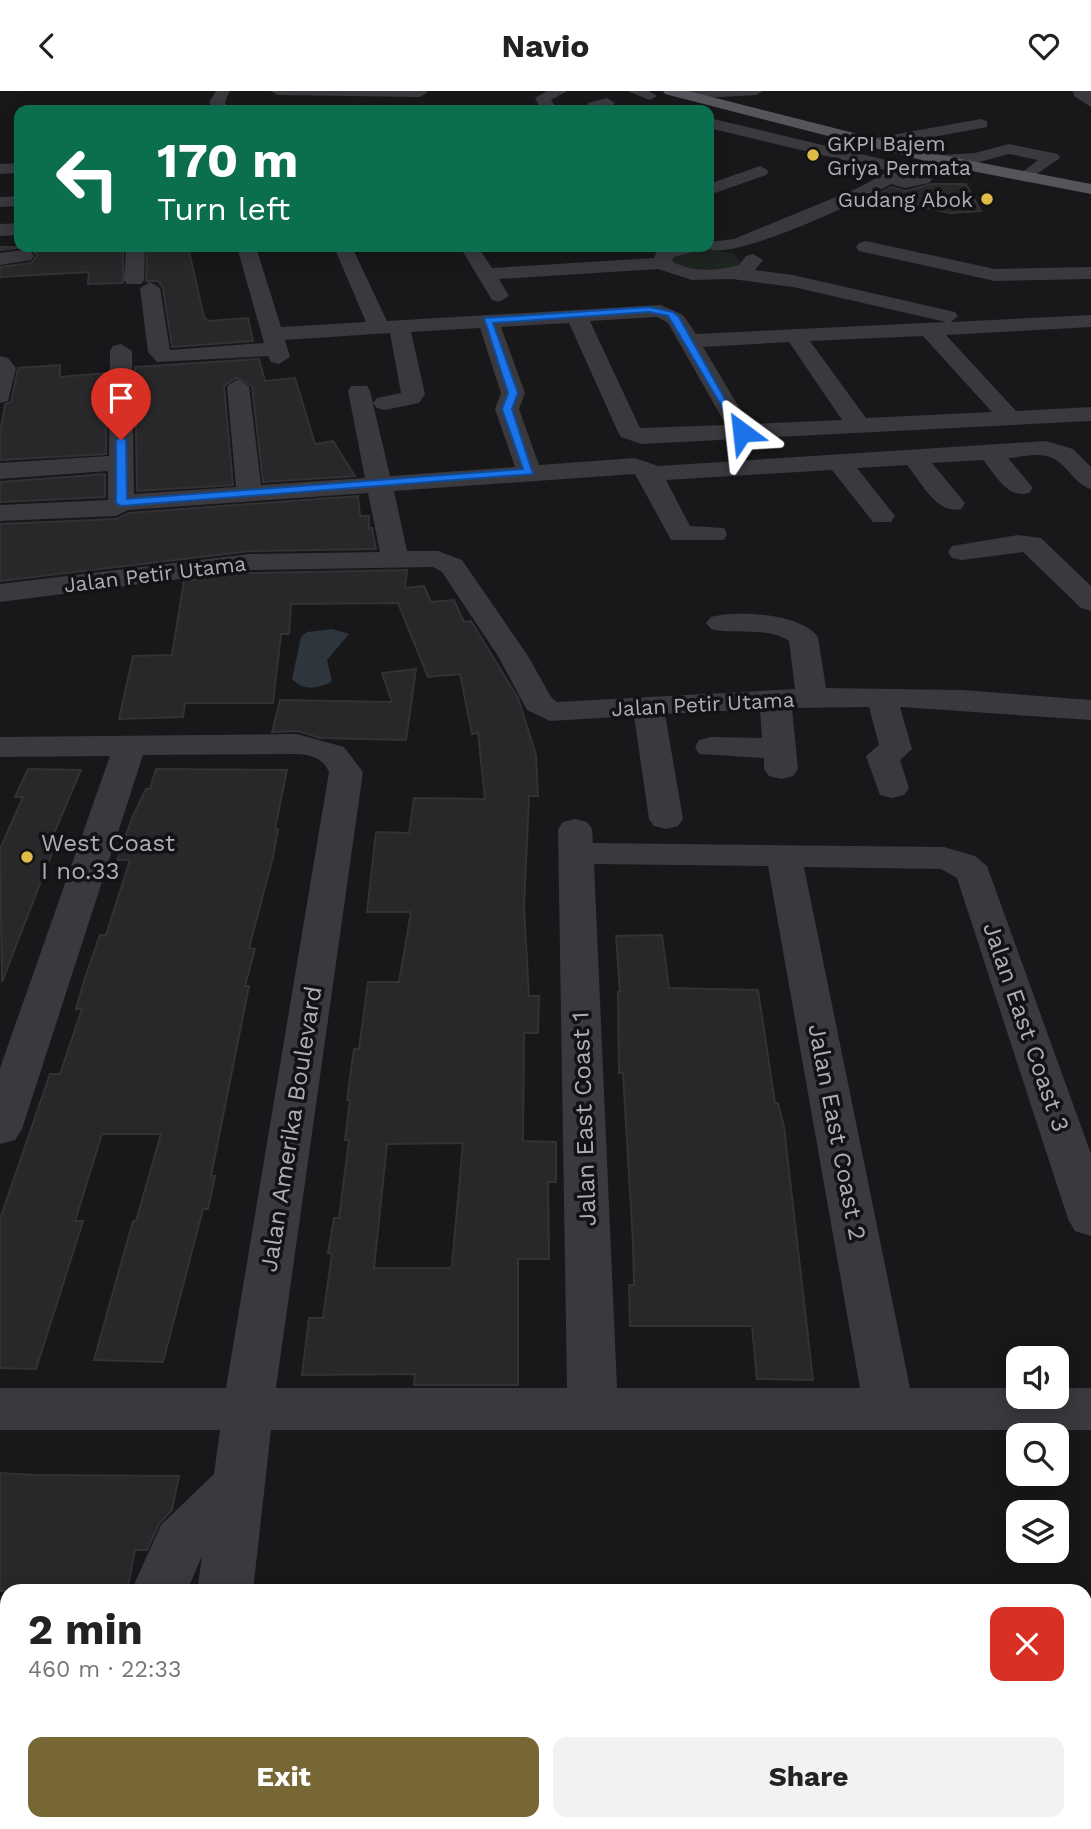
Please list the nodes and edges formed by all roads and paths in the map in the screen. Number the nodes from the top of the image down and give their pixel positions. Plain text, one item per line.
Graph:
1 (560, 91) edge
2 (634, 91) edge
3 (756, 91) edge
4 (1088, 91) edge
5 (278, 92) edge
6 (678, 93) edge
7 (650, 96) dead end
8 (428, 97) edge
9 (366, 99) junction
10 (1091, 102) edge
11 (300, 103) dead end
12 (546, 105) edge
13 (745, 112) junction
14 (714, 123) edge
15 (714, 124) edge
16 (981, 124) dead end
17 (869, 144) junction
18 (722, 170) dead end
19 (925, 171) junction
20 (1025, 177) junction
21 (714, 188) edge
22 (1091, 189) edge
23 (714, 246) edge
24 (866, 247) dead end
25 (757, 250) junction
26 (136, 252) edge
27 (248, 252) edge
28 (346, 252) edge
29 (472, 252) edge
30 (667, 252) edge
31 (676, 252) edge
32 (1061, 255) dead end
33 (24, 257) dead end
34 (0, 259) edge
35 (733, 273) junction
36 (1091, 273) edge
37 (486, 275) junction
38 (1018, 276) junction
39 (793, 281) junction
40 (576, 314) junction
41 (513, 319) junction
42 (488, 320) junction
43 (991, 326) junction
44 (389, 327) junction
45 (929, 330) junction
46 (1086, 331) edge
47 (795, 336) junction
48 (689, 341) junction
49 (121, 351) dead end
50 (278, 351) junction
51 (0, 363) edge
52 (238, 386) dead end
53 (359, 391) dead end
54 (0, 396) edge
55 (385, 403) dead end
56 (1091, 414) edge
57 (1010, 418) junction
58 (859, 426) junction
59 (742, 432) junction
60 (990, 452) junction
61 (914, 457) junction
62 (839, 462) junction
63 (121, 463) junction
64 (0, 471) edge
65 (529, 472) junction
66 (649, 474) junction
67 (1091, 481) edge
68 (379, 482) junction
69 (1020, 488) dead end
70 (248, 492) junction
71 (121, 503) junction
72 (952, 503) dead end
73 (0, 513) edge
74 (882, 516) dead end
75 (714, 534) dead end
76 (962, 552) dead end
77 (395, 557) junction
78 (0, 593) edge
79 (1091, 602) edge
80 (721, 623) dead end
81 (775, 698) junction
82 (812, 698) junction
83 (882, 698) junction
84 (648, 705) junction
85 (1091, 710) edge
86 (0, 725) edge
87 (67, 746) junction
88 (130, 746) junction
89 (0, 747) edge
90 (711, 747) dead end
91 (892, 788) dead end
92 (666, 819) dead end
93 (784, 856) junction
94 (0, 1129) edge
95 (1091, 1219) edge
96 (0, 1409) edge
97 (248, 1409) junction
98 (593, 1409) junction
99 (889, 1409) junction
100 (1091, 1409) edge
101 (237, 1485) junction
102 (162, 1584) edge
103 (226, 1584) edge

1 - 12 street
2 - 7 street
3 - 6 street
4 - 10 street
5 - 9 street
6 - 13 main road
8 - 9 street
9 - 11 street
13 - 14 street
13 - 17 main road
15 - 19 street
16 - 17 street
17 - 19 main road
18 - 21 street
19 - 20 main road
19 - 20 street
19 - 25 street
20 - 22 main road
23 - 25 street
24 - 38 street
25 - 35 street
25 - 39 street
26 - 50 street
27 - 50 street
28 - 44 street
29 - 37 street
30 - 37 street
31 - 35 street
32 - 38 street
33 - 34 street
35 - 39 street
36 - 38 street
37 - 41 street
39 - 43 street
40 - 41 street
40 - 48 street
40 - 59 street
41 - 42 street
42 - 44 street
42 - 65 street
43 - 45 street
43 - 46 street
44 - 50 street
44 - 55 street
45 - 47 street
45 - 57 street
47 - 48 street
47 - 58 street
48 - 59 street
49 - 63 street
51 - 54 street
52 - 70 street
53 - 68 street
56 - 57 street
57 - 58 street
58 - 59 street
60 - 61 street
60 - 67 street
60 - 69 street
61 - 62 street
61 - 72 street
62 - 66 street
62 - 74 street
63 - 64 street
63 - 71 street
65 - 66 street
65 - 68 street
66 - 75 street
68 - 70 street
68 - 77 street
70 - 71 street
71 - 73 street
76 - 79 street
77 - 78 street, Jalan Petir Utama
77 - 84 street, Jalan Petir Utama
80 - 82 street
81 - 82 street, Jalan Petir Utama
81 - 84 street, Jalan Petir Utama
81 - 90 street
82 - 83 street, Jalan Petir Utama
83 - 85 street, Jalan Petir Utama
83 - 91 street
84 - 92 street
86 - 87 street
87 - 88 street
87 - 89 street
88 - 94 street
88 - 97 street, Jalan Amerika Boulevard
93 - 95 street, Jalan East Coast 3
93 - 98 street, Jalan East Coast 1
93 - 99 street, Jalan East Coast 2
96 - 97 street
97 - 98 street
97 - 101 street, Jalan Amerika Boulevard
98 - 99 street
99 - 100 street
101 - 102 street
101 - 103 street, Jalan Amerika Boulevard

